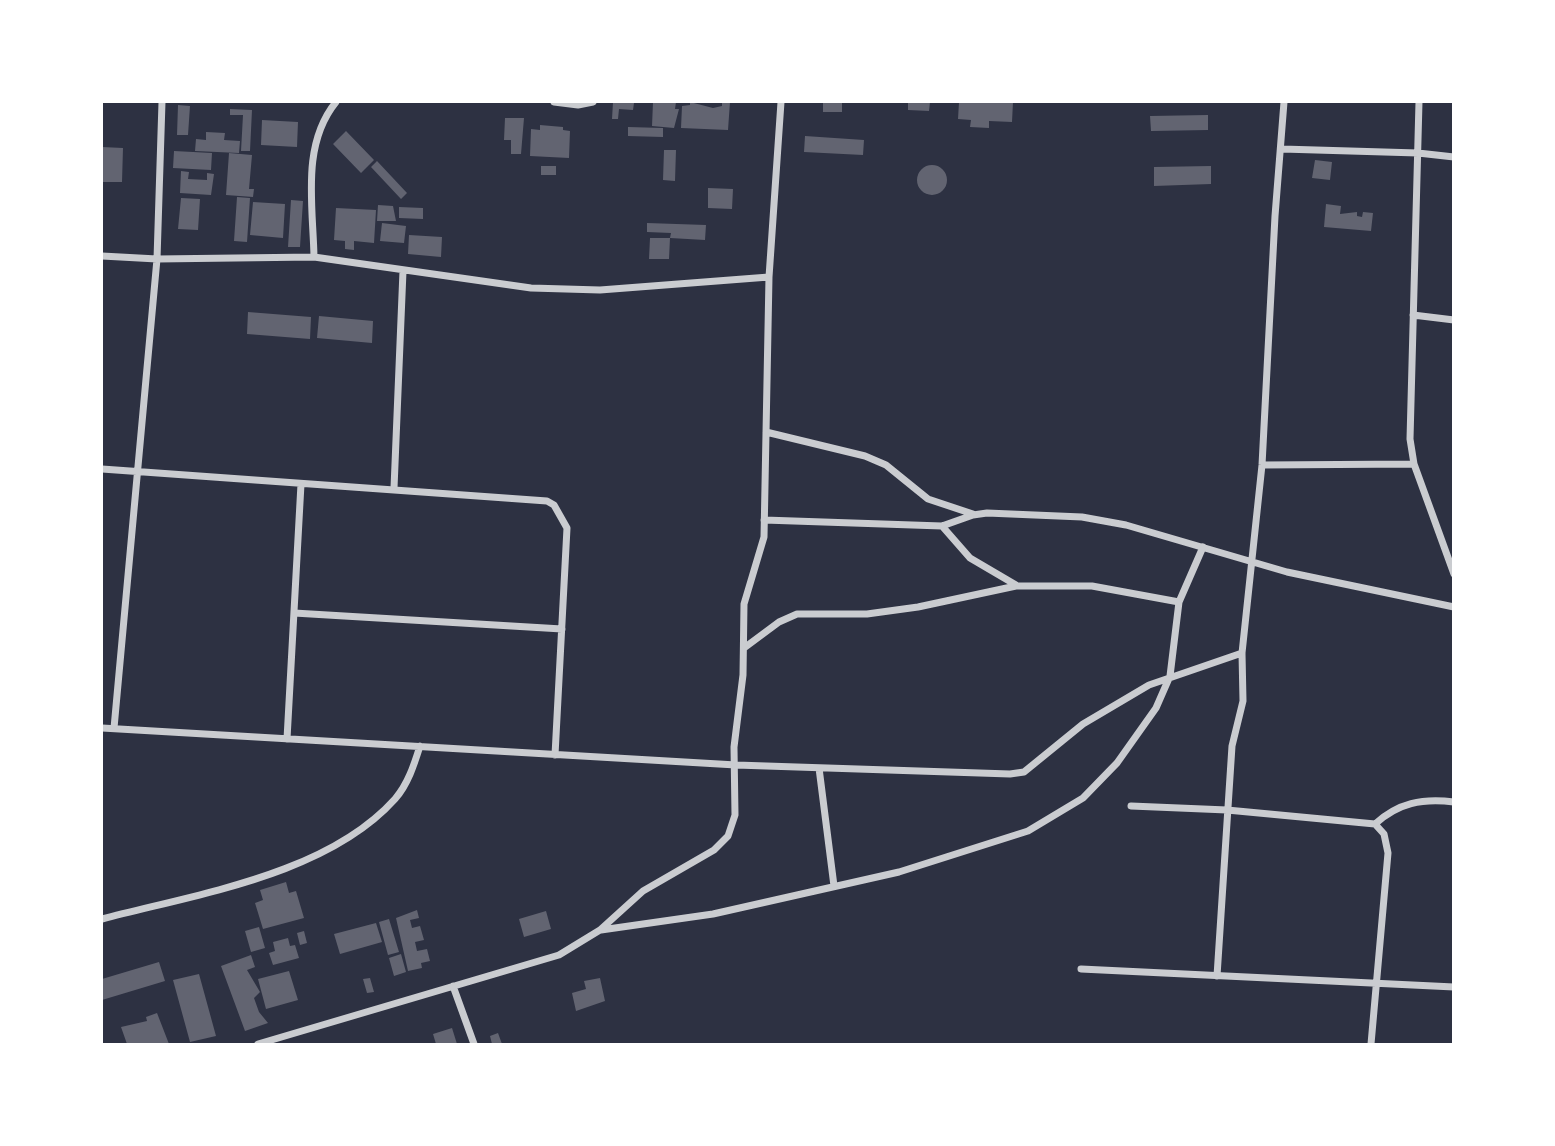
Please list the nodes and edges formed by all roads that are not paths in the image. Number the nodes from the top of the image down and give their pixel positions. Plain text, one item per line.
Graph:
1 (162, 102) edge
2 (336, 102) edge
3 (554, 102) edge
4 (593, 102) edge
5 (781, 102) edge
6 (1284, 102) edge
7 (1419, 102) edge
8 (1282, 149) junction
9 (1418, 153) junction
10 (1454, 158) edge
11 (102, 256) edge
12 (314, 257) junction
13 (157, 259) junction
14 (403, 271) junction
15 (769, 277) junction
16 (1413, 315) junction
17 (1454, 320) edge
18 (766, 432) junction
19 (1415, 464) junction
20 (1262, 465) junction
21 (102, 469) edge
22 (135, 471) junction
23 (300, 484) junction
24 (394, 488) junction
25 (973, 514) junction
26 (764, 520) junction
27 (942, 526) junction
28 (1203, 547) junction
29 (1253, 561) junction
30 (1454, 574) edge
31 (1016, 586) junction
32 (1179, 602) junction
33 (1454, 607) edge
34 (293, 613) junction
35 (562, 629) junction
36 (744, 648) junction
37 (1242, 653) junction
38 (1170, 676) junction
39 (102, 728) edge
40 (114, 728) junction
41 (286, 739) junction
42 (421, 746) junction
43 (555, 755) junction
44 (736, 765) junction
45 (819, 768) junction
46 (1454, 802) edge
47 (1131, 806) dead end
48 (1227, 810) junction
49 (1376, 824) junction
50 (834, 886) junction
51 (102, 919) edge
52 (600, 930) junction
53 (1082, 969) dead end
54 (1217, 976) junction
55 (1376, 984) junction
56 (453, 986) junction
57 (1454, 988) edge
58 (258, 1045) edge
59 (474, 1045) edge
60 (1371, 1045) edge

1 - 13 street
2 - 12 street
3 - 4 street
5 - 15 street
6 - 8 street
7 - 9 street
8 - 9 street
8 - 20 street
9 - 10 street
9 - 16 street
11 - 13 street
12 - 13 street
12 - 14 street
13 - 22 street
14 - 15 street
14 - 24 street
15 - 18 street
16 - 17 street
16 - 19 street
18 - 25 street
18 - 26 street
19 - 20 street
19 - 30 street
20 - 29 street
21 - 22 street
22 - 23 street
22 - 40 street
23 - 24 street
23 - 34 street
24 - 35 street
25 - 27 street
25 - 28 street
26 - 27 street
26 - 36 street
27 - 31 street
28 - 29 street
28 - 32 street
29 - 33 street
29 - 37 street
31 - 32 street
31 - 36 street
32 - 38 street
34 - 35 street
34 - 41 street
35 - 43 street
36 - 44 street
37 - 38 street
37 - 48 street
38 - 45 street
38 - 50 street
39 - 40 street
40 - 41 street
41 - 42 street
42 - 43 street
42 - 51 street
43 - 44 street
44 - 45 street
44 - 52 street
45 - 50 street
46 - 49 street
47 - 48 street
48 - 49 street
48 - 54 street
49 - 55 street
50 - 52 street
52 - 56 street
53 - 54 street
54 - 55 street
55 - 57 street
55 - 60 street
56 - 58 street
56 - 59 street

